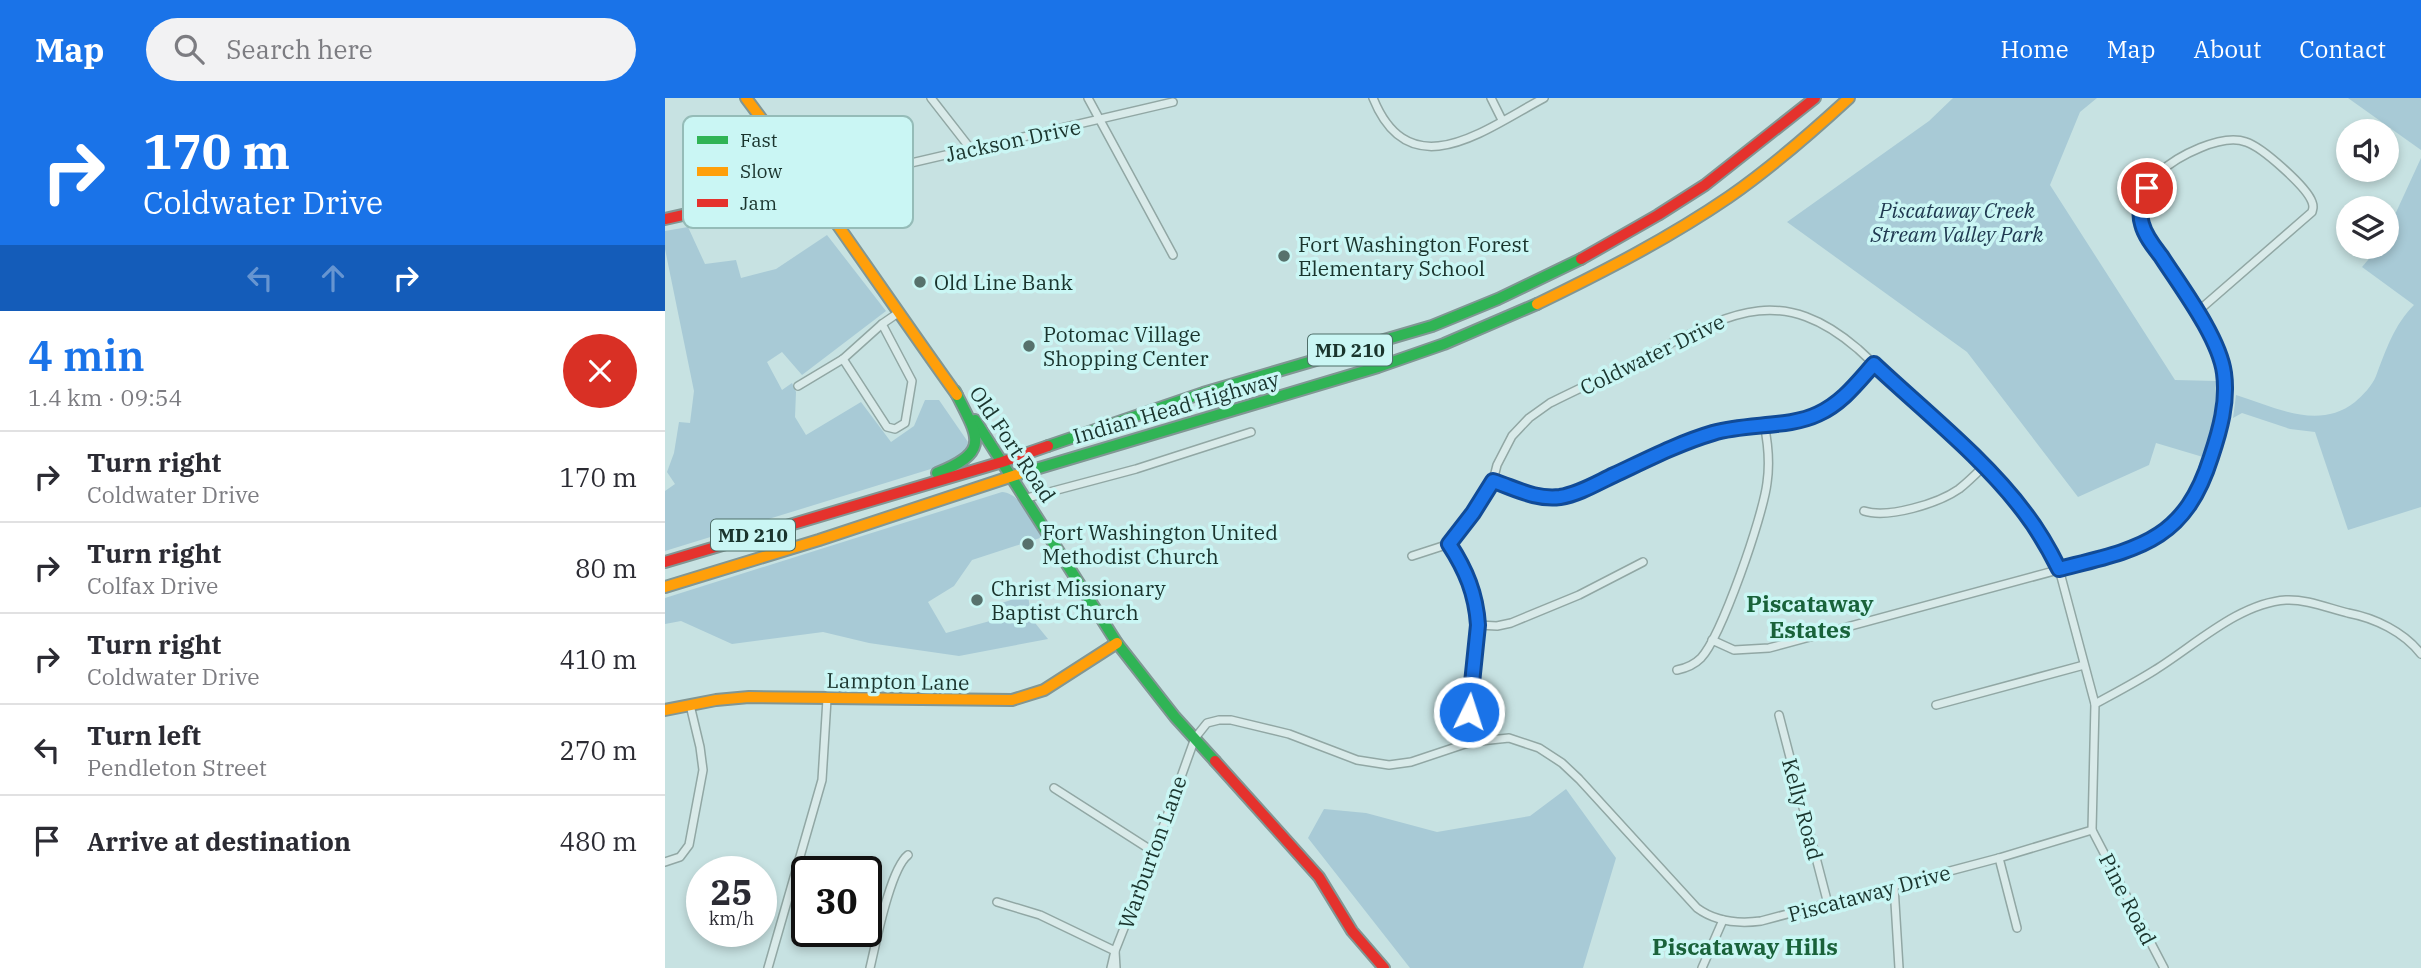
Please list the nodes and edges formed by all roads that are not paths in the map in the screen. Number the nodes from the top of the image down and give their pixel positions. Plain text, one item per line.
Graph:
1 (746, 98) edge
2 (931, 98) edge
3 (1088, 98) edge
4 (1373, 98) edge
5 (1491, 98) edge
6 (1544, 98) edge
7 (1815, 98) edge
8 (1849, 98) edge
9 (1173, 102) dead end
10 (760, 116) edge
11 (1502, 120) junction
12 (1100, 121) junction
13 (969, 148) junction
14 (913, 162) edge
15 (683, 215) edge
16 (665, 219) edge
17 (840, 228) edge
18 (1173, 256) dead end
19 (2197, 312) junction
20 (898, 313) junction
21 (882, 324) junction
22 (843, 359) junction
23 (1874, 364) junction
24 (798, 386) dead end
25 (955, 391) junction
26 (1764, 424) junction
27 (1251, 432) dead end
28 (1002, 462) junction
29 (1984, 466) junction
30 (1011, 476) junction
31 (1493, 481) junction
32 (1027, 498) junction
33 (842, 509) junction
34 (1864, 511) dead end
35 (1449, 544) junction
36 (1412, 556) dead end
37 (665, 562) edge
38 (1643, 562) dead end
39 (2059, 569) junction
40 (665, 587) edge
41 (1478, 625) junction
42 (1712, 640) junction
43 (1117, 643) junction
44 (2421, 654) edge
45 (2084, 665) junction
46 (1677, 670) dead end
47 (827, 699) junction
48 (2095, 704) junction
49 (690, 705) junction
50 (1936, 705) dead end
51 (665, 710) edge
52 (1779, 715) dead end
53 (1195, 737) junction
54 (1471, 742) junction
55 (1054, 788) dead end
56 (2092, 830) junction
57 (1154, 852) junction
58 (908, 855) dead end
59 (1999, 858) junction
60 (665, 862) edge
61 (1894, 886) junction
62 (997, 902) dead end
63 (1828, 904) junction
64 (1723, 920) junction
65 (2017, 928) dead end
66 (1115, 951) junction
67 (768, 968) edge
68 (871, 968) edge
69 (1114, 968) edge
70 (1384, 968) edge
71 (1702, 968) edge
72 (1899, 968) edge
73 (2164, 968) edge

1 - 10 main road, Old Fort Road
2 - 13 street
3 - 12 street
4 - 11 street
5 - 11 street
6 - 11 street
7 - 28 main road, Indian Head Highway / MD 210
8 - 30 main road, Indian Head Highway / MD 210
9 - 12 street, Jackson Drive
12 - 13 street, Jackson Drive
12 - 18 street
13 - 14 street, Jackson Drive
15 - 16 main road
17 - 20 main road, Old Fort Road
19 - 19 street
19 - 39 street
20 - 21 street
20 - 25 main road, Old Fort Road
21 - 22 street
21 - 22 street
22 - 24 street
23 - 26 street
23 - 29 street, Coldwater Drive
23 - 31 street, Coldwater Drive
25 - 28 main road, Old Fort Road
25 - 33 main road
26 - 31 street
26 - 42 street
27 - 32 street
28 - 30 main road, Old Fort Road
28 - 33 main road, Indian Head Highway / MD 210
29 - 34 street
29 - 39 street, Coldwater Drive
30 - 32 main road, Old Fort Road
30 - 40 main road, Indian Head Highway / MD 210
31 - 35 street, Coldwater Drive
32 - 43 main road, Old Fort Road
33 - 37 main road, Indian Head Highway / MD 210
35 - 36 street
35 - 41 street
38 - 41 street
39 - 42 street
39 - 45 street, Coldwater Drive
41 - 54 street
42 - 46 street
43 - 47 main road, Lampton Lane
43 - 53 main road, Old Fort Road
44 - 48 street
45 - 48 street, Coldwater Drive
45 - 50 street
47 - 49 main road, Lampton Lane
47 - 67 street
48 - 56 street
49 - 51 main road, Lampton Lane
49 - 60 street
52 - 63 street, Kelly Road
53 - 54 street, Piscataway Drive
53 - 57 street, Warburton Lane
53 - 70 main road, Old Fort Road
54 - 64 street, Piscataway Drive
55 - 57 street
56 - 59 street, Piscataway Drive
56 - 73 street, Pine Road
57 - 66 street, Warburton Lane
58 - 68 street
59 - 61 street, Piscataway Drive
59 - 65 street
61 - 63 street, Piscataway Drive
61 - 72 street
62 - 66 street
63 - 64 street, Piscataway Drive
64 - 71 street
66 - 69 street, Warburton Lane

